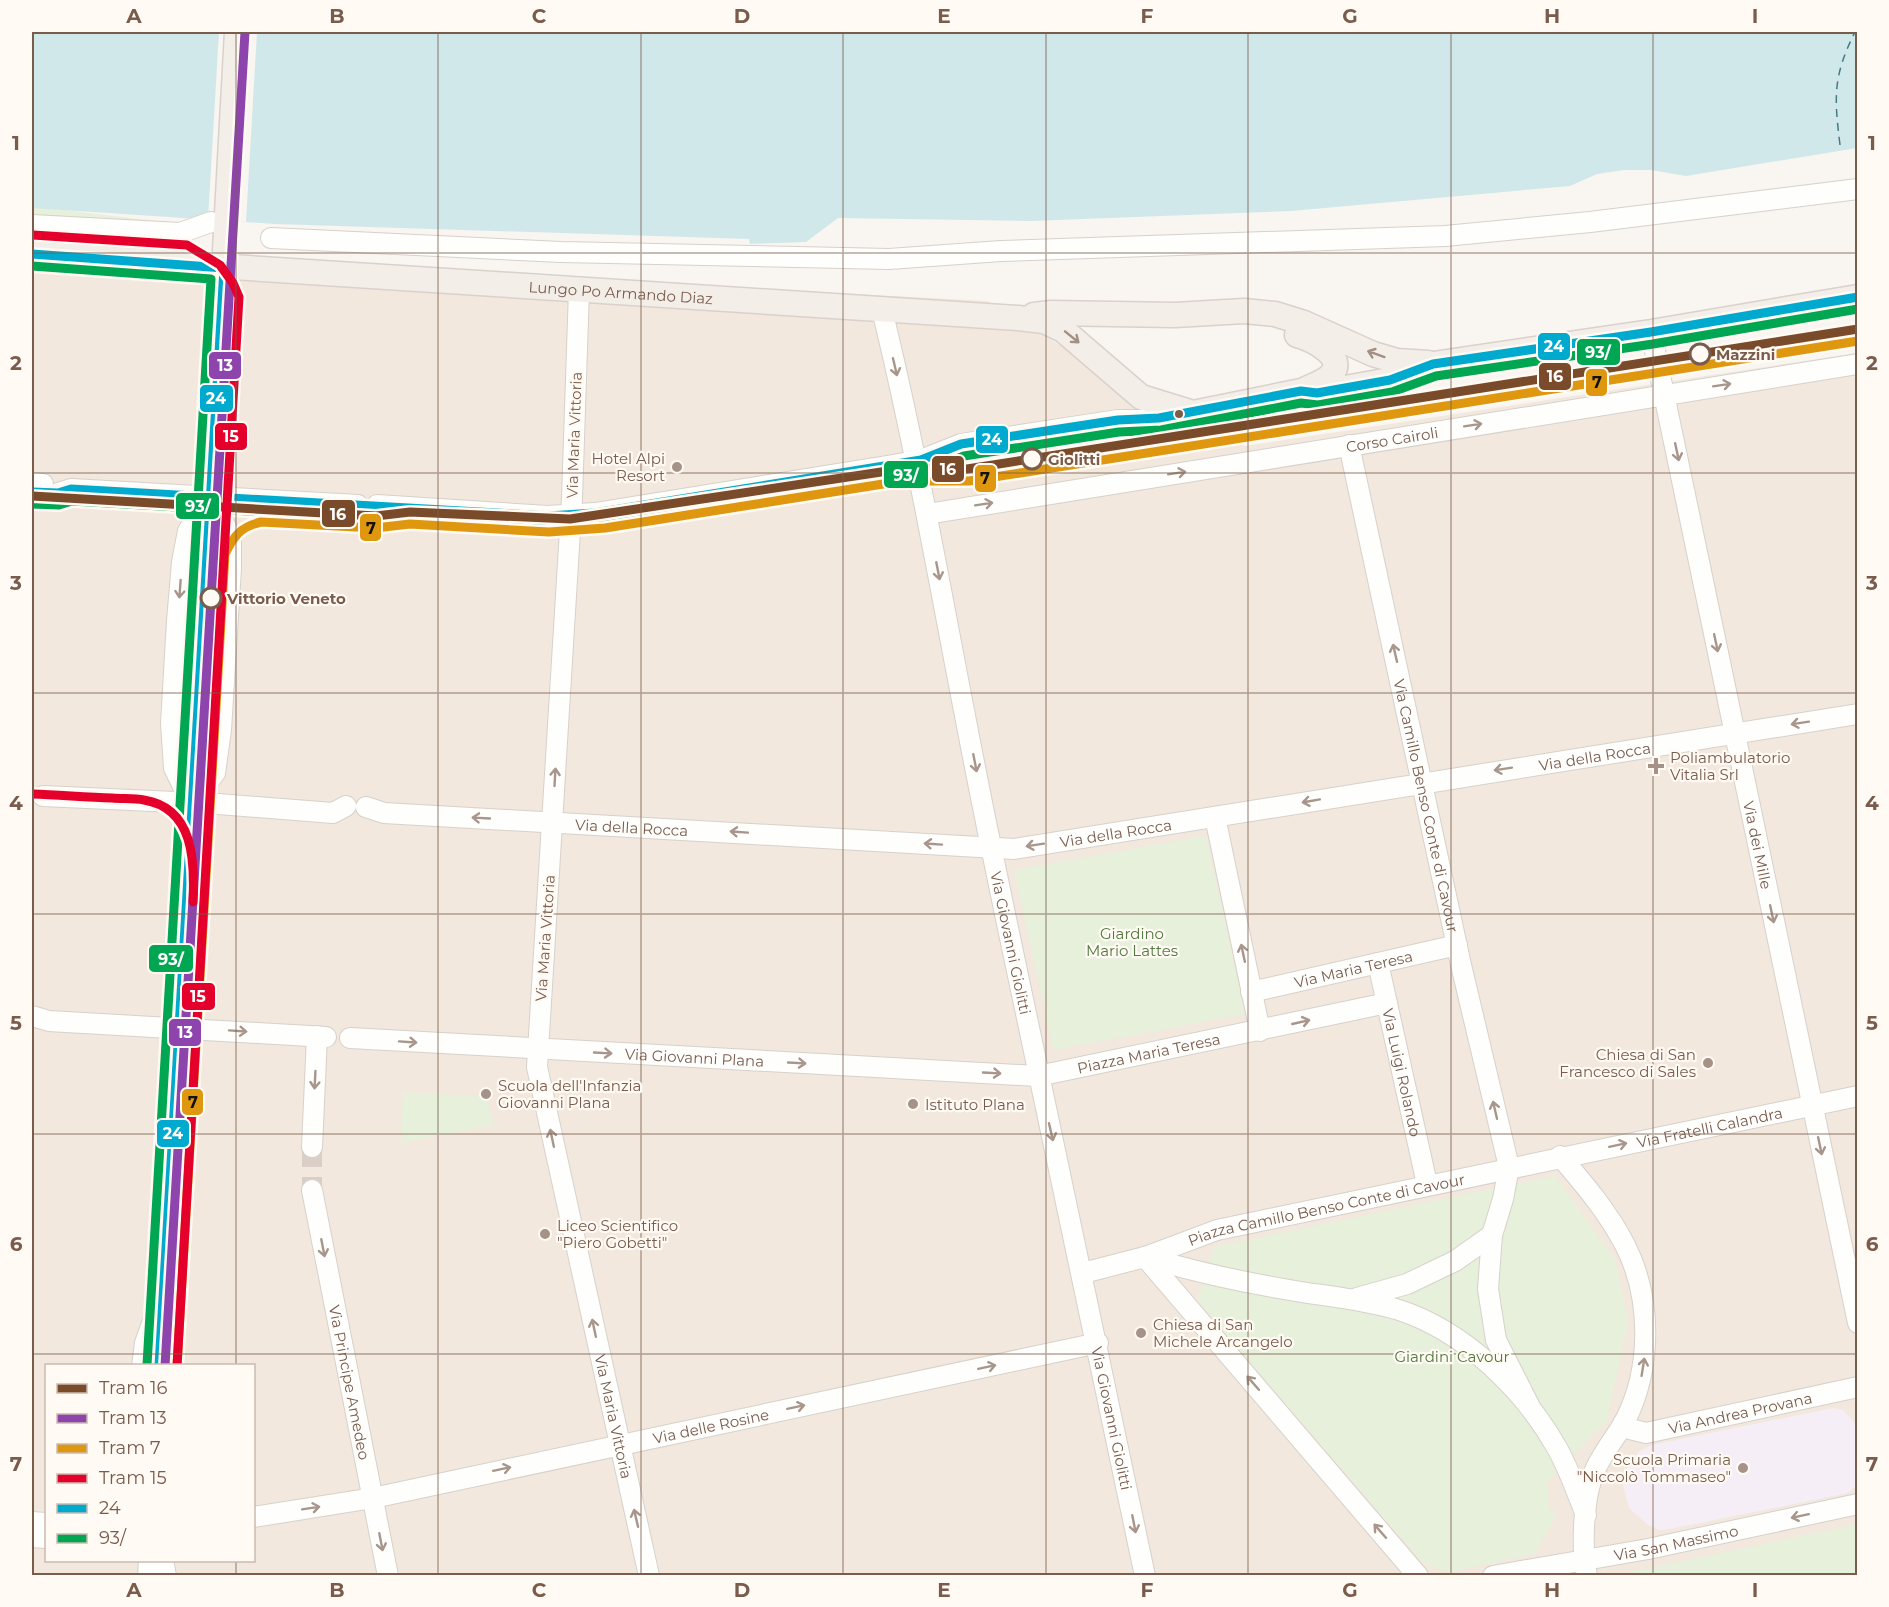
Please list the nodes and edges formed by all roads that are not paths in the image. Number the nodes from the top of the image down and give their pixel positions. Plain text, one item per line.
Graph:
1 (237, 32) edge
2 (1857, 189) edge
3 (218, 221) junction
4 (32, 225) edge
5 (271, 238) dead end
6 (32, 254) edge
7 (224, 268) junction
8 (579, 290) junction
9 (1857, 297) edge
10 (882, 310) junction
11 (1117, 315) junction
12 (1018, 318) junction
13 (1651, 332) junction
14 (1433, 364) junction
15 (1857, 364) edge
16 (1301, 391) junction
17 (1665, 395) junction
18 (1193, 413) junction
19 (1348, 445) junction
20 (915, 461) junction
21 (48, 488) edge
22 (210, 496) junction
23 (570, 514) junction
24 (927, 514) junction
25 (1857, 714) edge
26 (1735, 734) junction
27 (1422, 782) junction
28 (50, 797) dead end
29 (191, 803) junction
30 (366, 807) dead end
31 (339, 809) dead end
32 (1215, 817) junction
33 (553, 821) junction
34 (992, 849) junction
35 (1457, 945) junction
36 (1378, 963) junction
37 (1251, 992) junction
38 (1387, 1003) junction
39 (40, 1018) edge
40 (180, 1027) junction
41 (1260, 1031) junction
42 (350, 1038) dead end
43 (538, 1050) junction
44 (1038, 1076) junction
45 (1857, 1096) edge
46 (1812, 1105) junction
47 (312, 1147) tunnel mouth
48 (1560, 1156) junction
49 (1509, 1167) junction
50 (1426, 1184) junction
51 (312, 1190) tunnel mouth
52 (1492, 1235) junction
53 (1144, 1257) junction
54 (1083, 1274) junction
55 (1354, 1298) junction
56 (162, 1299) junction
57 (1857, 1323) edge
58 (1098, 1343) junction
59 (142, 1364) edge
60 (159, 1364) edge
61 (1857, 1387) edge
62 (1529, 1405) junction
63 (1624, 1422) junction
64 (620, 1444) junction
65 (373, 1498) junction
66 (1857, 1504) edge
67 (1586, 1515) junction
68 (255, 1517) edge
69 (1585, 1568) edge
70 (388, 1575) edge
71 (649, 1575) edge
72 (1144, 1575) edge
73 (1418, 1575) edge
74 (1493, 1575) edge

1 - 3 main road
2 - 5 street
3 - 4 street
3 - 7 main road
6 - 7 main road, Lungo Po Armando Diaz
7 - 8 main road, Lungo Po Armando Diaz
7 - 22 street
8 - 10 main road, Lungo Po Armando Diaz
8 - 23 street, Via Maria Vittoria
9 - 13 main road
10 - 12 main road, Lungo Po Armando Diaz
10 -> 20 street, Via Giovanni Giolitti
11 - 12 main road
14 -> 11 main road
11 - 16 main road
12 -> 18 main road
13 - 14 main road
13 - 17 street, Via dei Mille
14 - 16 main road
17 -> 15 street, Corso Cairoli
16 - 18 main road
19 -> 17 street, Corso Cairoli
17 -> 26 street, Via dei Mille
18 - 20 street
24 -> 19 street, Corso Cairoli
27 -> 19 street, Via Camillo Benso Conte di Cavour
20 - 23 street
20 - 24 street, Via Giovanni Giolitti
21 - 22 street
22 - 23 street
22 -> 29 street
22 - 29 street
33 -> 23 street, Via Maria Vittoria
24 -> 34 street, Via Giovanni Giolitti
25 -> 26 street, Via della Rocca
26 -> 27 street, Via della Rocca
26 -> 46 street, Via dei Mille
27 -> 32 street, Via della Rocca
27 - 35 street, Via Camillo Benso Conte di Cavour
28 - 29 street
29 - 31 street
29 - 40 street
33 -> 30 street, Via della Rocca
32 -> 34 street, Via della Rocca
37 -> 32 street
34 -> 33 street, Via della Rocca
33 - 43 street, Via Maria Vittoria
34 - 44 street, Via Giovanni Giolitti
35 - 36 street, Via Maria Teresa
49 -> 35 street, Via Camillo Benso Conte di Cavour
36 - 37 street, Via Maria Teresa
36 - 38 street, Via Luigi Rolando
37 - 41 street
41 -> 38 street, Piazza Maria Teresa
38 - 50 street, Via Luigi Rolando
39 - 40 street
40 -> 47 street
40 - 56 street
41 - 44 street, Piazza Maria Teresa
42 -> 43 street, Via Giovanni Plana
43 -> 44 street, Via Giovanni Plana
64 -> 43 street, Via Maria Vittoria
44 -> 54 street, Via Giovanni Giolitti
45 - 46 street, Via Fratelli Calandra
48 -> 46 street, Via Fratelli Calandra
46 -> 57 street, Via dei Mille
48 - 49 street, Piazza Camillo Benso Conte di Cavour
63 -> 48 street, Piazza Camillo Benso Conte di Cavour
49 - 50 street, Piazza Camillo Benso Conte di Cavour
49 - 52 street, Piazza Camillo Benso Conte di Cavour
50 - 53 street, Piazza Camillo Benso Conte di Cavour
51 -> 65 street, Via Principe Amedeo
52 - 55 street, Piazza Camillo Benso Conte di Cavour
52 - 62 street, Piazza Camillo Benso Conte di Cavour
53 - 54 street, Piazza Camillo Benso Conte di Cavour
53 - 55 street, Piazza Camillo Benso Conte di Cavour
73 -> 53 street
54 - 58 street, Via Giovanni Giolitti
55 - 62 street, Piazza Camillo Benso Conte di Cavour
56 - 59 street
56 - 60 street
64 -> 58 street, Via delle Rosine
58 -> 72 street, Via Giovanni Giolitti
61 - 63 street, Via Andrea Provana
62 - 67 street, Piazza Camillo Benso Conte di Cavour
63 - 67 street, Piazza Camillo Benso Conte di Cavour
65 -> 64 street, Via delle Rosine
71 -> 64 street, Via Maria Vittoria
68 -> 65 street, Via delle Rosine
65 -> 70 street, Via Principe Amedeo
66 -> 69 street, Via San Massimo
67 - 69 street, Piazza Camillo Benso Conte di Cavour
69 - 74 street, Via San Massimo

